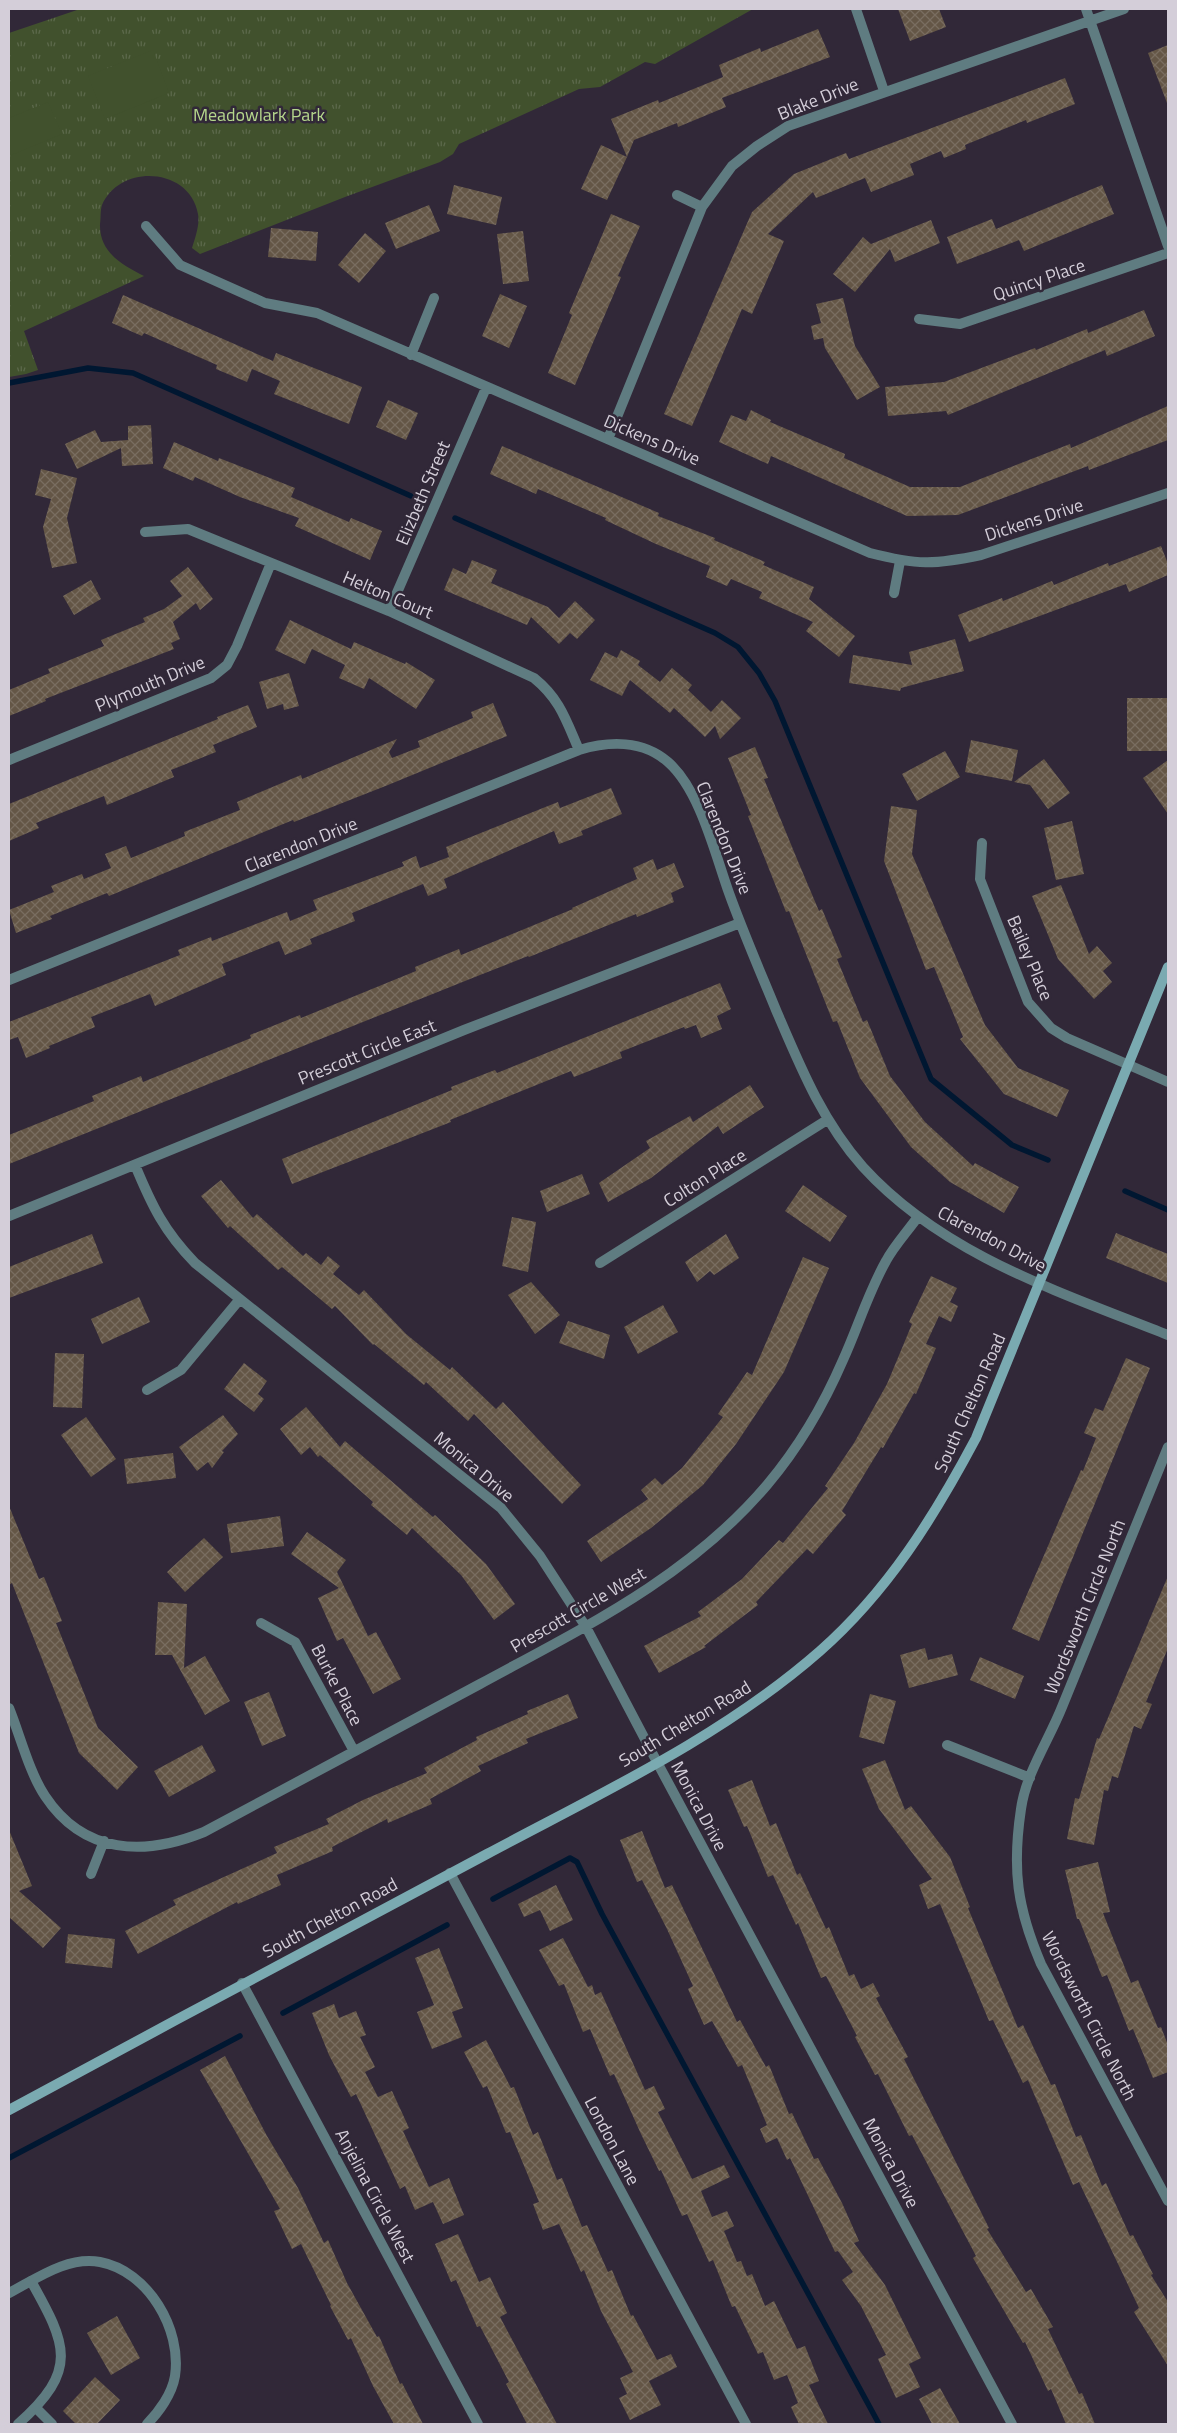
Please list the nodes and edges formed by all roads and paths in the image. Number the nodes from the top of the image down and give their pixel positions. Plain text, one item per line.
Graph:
1 (856, 9) edge
2 (1086, 9) edge
3 (1124, 9) edge
4 (1090, 21) junction
5 (884, 91) junction
6 (677, 195) dead end
7 (702, 207) junction
8 (146, 226) dead end
9 (1168, 246) edge
10 (1168, 253) edge
11 (434, 298) dead end
12 (918, 319) dead end
13 (411, 354) junction
14 (486, 388) junction
15 (608, 439) junction
16 (1168, 493) edge
17 (145, 532) dead end
18 (900, 561) junction
19 (271, 563) junction
20 (894, 593) dead end
21 (389, 611) junction
22 (579, 750) junction
23 (9, 760) edge
24 (982, 843) dead end
25 (740, 923) junction
26 (1168, 967) edge
27 (9, 980) edge
28 (1127, 1065) junction
29 (1168, 1082) edge
30 (827, 1120) junction
31 (135, 1165) junction
32 (9, 1216) edge
33 (918, 1218) junction
34 (600, 1263) dead end
35 (1039, 1284) junction
36 (240, 1299) junction
37 (1168, 1335) edge
38 (148, 1390) dead end
39 (1168, 1446) edge
40 (261, 1623) dead end
41 (586, 1627) junction
42 (9, 1708) edge
43 (947, 1745) dead end
44 (354, 1751) junction
45 (657, 1762) junction
46 (1030, 1778) junction
47 (104, 1842) junction
48 (450, 1873) junction
49 (92, 1874) dead end
50 (242, 1983) junction
51 (9, 2110) edge
52 (1168, 2201) edge
53 (31, 2281) junction
54 (9, 2293) edge
55 (36, 2408) junction
56 (18, 2424) edge
57 (52, 2424) edge
58 (147, 2424) edge
59 (478, 2424) edge
60 (746, 2424) edge
61 (1012, 2424) edge

1 - 5 street
2 - 4 street
3 - 4 street, Blake Drive
4 - 5 street, Blake Drive
4 - 9 street
5 - 7 street, Blake Drive
6 - 7 street
7 - 15 street, Blake Drive
8 - 13 street, Dickens Drive
10 - 12 street, Quincy Place
11 - 13 street
13 - 14 street, Dickens Drive
14 - 15 street, Dickens Drive
14 - 21 street, Elizbeth Street
15 - 18 street, Dickens Drive
16 - 18 street, Dickens Drive
17 - 19 street, Helton Court
18 - 20 street
19 - 21 street, Helton Court
19 - 23 street, Plymouth Drive
21 - 22 street, Helton Court
22 - 25 street, Clarendon Drive
22 - 27 street, Clarendon Drive
24 - 28 street, Bailey Place
25 - 30 street, Clarendon Drive
25 - 31 street, Prescott Circle East
26 - 28 main road, South Chelton Road
28 - 29 street, Bailey Place
28 - 35 main road, South Chelton Road
30 - 33 street, Clarendon Drive
30 - 34 street, Colton Place
31 - 32 street, Prescott Circle East
31 - 36 street, Monica Drive
33 - 35 street, Clarendon Drive
33 - 41 street, Prescott Circle West
35 - 37 street, Clarendon Drive
35 - 45 main road, South Chelton Road
36 - 38 street
36 - 41 street, Monica Drive
39 - 46 street, Wordsworth Circle North
40 - 44 street, Burke Place
41 - 44 street, Prescott Circle West
41 - 45 street, Monica Drive
42 - 47 street
43 - 46 street
44 - 47 street, Prescott Circle West
45 - 48 main road, South Chelton Road
45 - 61 street, Monica Drive
46 - 52 street, Wordsworth Circle North
47 - 49 street
48 - 50 main road, South Chelton Road
48 - 60 street, London Lane
50 - 51 main road, South Chelton Road
50 - 59 street, Anjelina Circle West
53 - 54 street
53 - 55 street
53 - 58 street
55 - 56 street
55 - 57 street

